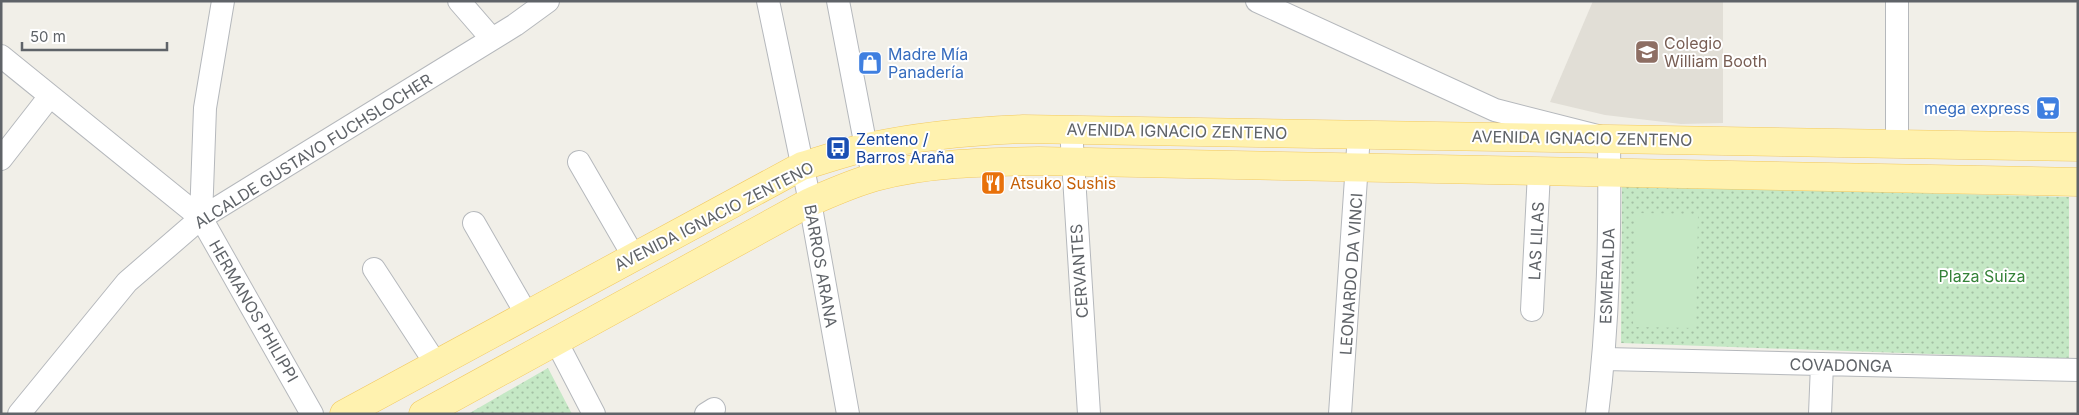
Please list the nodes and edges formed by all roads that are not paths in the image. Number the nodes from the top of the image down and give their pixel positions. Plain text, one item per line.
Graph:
1 (459, 1) edge
2 (548, 1) edge
3 (768, 1) edge
4 (838, 1) edge
5 (1257, 1) edge
6 (1897, 1) edge
7 (220, 3) edge
8 (492, 39) junction
9 (1, 56) edge
10 (50, 96) junction
11 (1495, 110) junction
12 (1071, 129) junction
13 (1359, 134) junction
14 (1478, 136) junction
15 (1609, 138) junction
16 (1897, 144) junction
17 (2078, 147) edge
18 (866, 148) junction
19 (1, 160) edge
20 (579, 162) dead end
21 (1072, 163) junction
22 (802, 166) junction
23 (1358, 168) junction
24 (1539, 172) junction
25 (1610, 173) junction
26 (874, 177) junction
27 (2078, 182) edge
28 (810, 202) junction
29 (201, 218) junction
30 (474, 223) dead end
31 (634, 258) junction
32 (374, 269) dead end
33 (1532, 310) dead end
34 (527, 315) junction
35 (556, 341) junction
36 (1605, 360) junction
37 (436, 364) junction
38 (1822, 364) junction
39 (2078, 370) edge
40 (19, 414) edge
41 (312, 414) edge
42 (344, 414) edge
43 (423, 414) edge
44 (594, 414) edge
45 (848, 414) edge
46 (1089, 414) edge
47 (1340, 414) edge
48 (1597, 414) edge
49 (1820, 414) edge

1 - 8 street
2 - 8 street, ALCALDE GUSTAVO FUCHSLOCHER
3 - 22 street, BARROS ARANA
4 - 18 street
5 - 11 street
6 - 16 street
7 - 29 street
8 - 29 street, ALCALDE GUSTAVO FUCHSLOCHER
9 - 10 street
10 - 19 street
10 - 29 street
11 - 14 street
11 - 15 street
12 - 13 main road, AVENIDA IGNACIO ZENTENO
12 - 18 main road, AVENIDA IGNACIO ZENTENO
12 - 21 street, CERVANTES
13 - 14 main road, AVENIDA IGNACIO ZENTENO
13 - 23 street, LEONARDO DA VINCI
14 - 15 main road, AVENIDA IGNACIO ZENTENO
15 - 16 main road, AVENIDA IGNACIO ZENTENO
15 - 25 street, ESMERALDA
16 - 17 main road, AVENIDA IGNACIO ZENTENO
18 - 22 main road, AVENIDA IGNACIO ZENTENO
18 - 26 street
20 - 31 street
21 - 23 main road, AVENIDA IGNACIO ZENTENO
21 - 26 main road, AVENIDA IGNACIO ZENTENO
21 - 46 street, CERVANTES
22 - 28 street, BARROS ARANA
22 - 31 main road, AVENIDA IGNACIO ZENTENO
23 - 24 main road, AVENIDA IGNACIO ZENTENO
23 - 47 street, LEONARDO DA VINCI
24 - 25 main road, AVENIDA IGNACIO ZENTENO
24 - 33 street, LAS LILAS
25 - 27 main road, AVENIDA IGNACIO ZENTENO
25 - 36 street, ESMERALDA
26 - 28 main road, AVENIDA IGNACIO ZENTENO
28 - 35 main road, AVENIDA IGNACIO ZENTENO
28 - 45 street, BARROS ARANA
29 - 40 street, ALCALDE GUSTAVO FUCHSLOCHER
29 - 41 street, HERMANOS PHILIPPI
30 - 34 street
31 - 34 main road, AVENIDA IGNACIO ZENTENO
32 - 37 street
34 - 37 main road, AVENIDA IGNACIO ZENTENO
35 - 43 main road, AVENIDA IGNACIO ZENTENO
35 - 44 street
36 - 38 street, COVADONGA
36 - 48 street, ESMERALDA
37 - 42 main road, AVENIDA IGNACIO ZENTENO
38 - 39 street, COVADONGA
38 - 49 street

